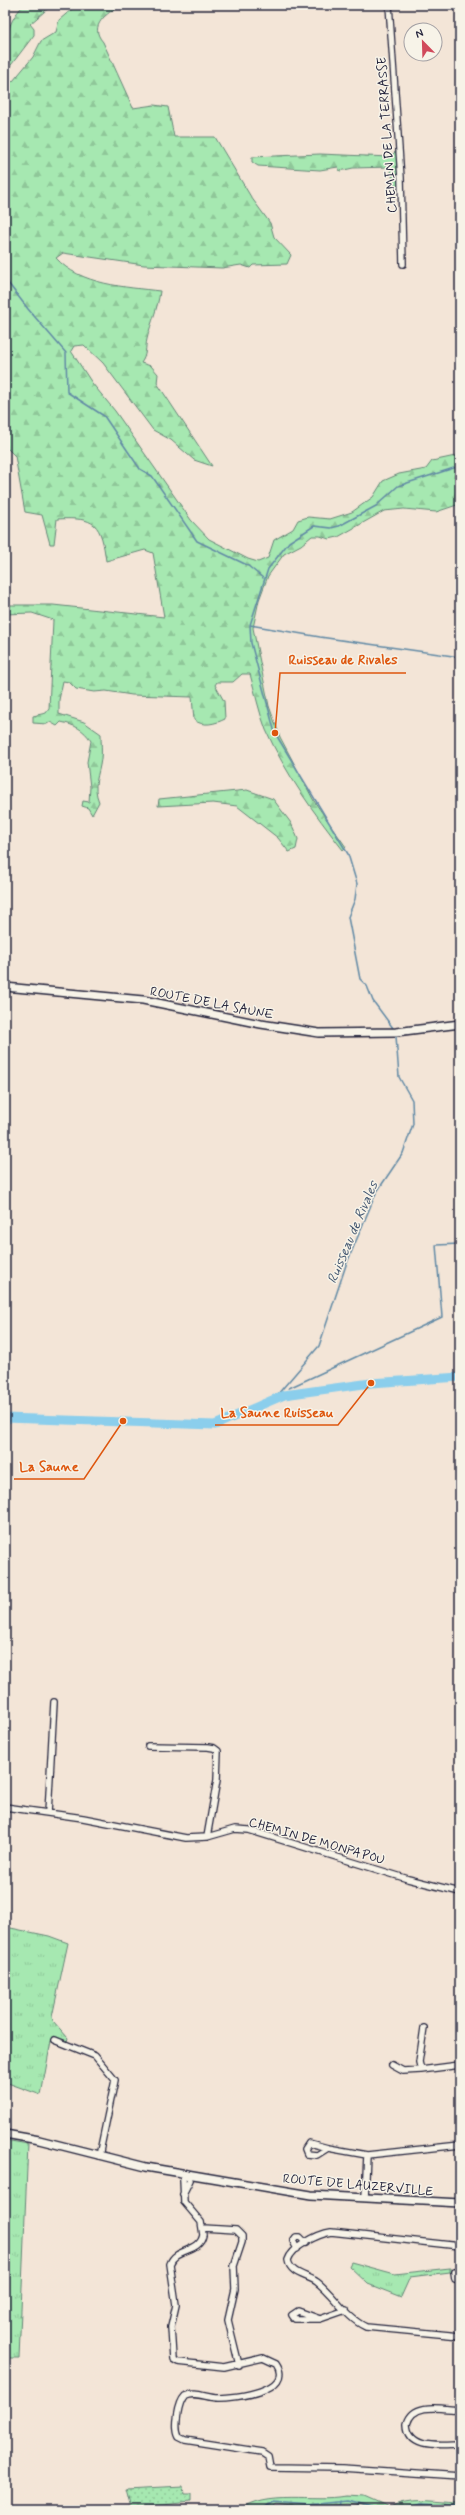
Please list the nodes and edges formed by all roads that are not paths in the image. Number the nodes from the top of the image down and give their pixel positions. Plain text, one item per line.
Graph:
1 (389, 5) edge
2 (403, 264) dead end
3 (5, 987) edge
4 (460, 1024) edge
5 (460, 1028) edge
6 (414, 1030) junction
7 (54, 1702) dead end
8 (148, 1746) dead end
9 (5, 1807) edge
10 (48, 1813) junction
11 (207, 1837) junction
12 (460, 1892) edge
13 (424, 2028) dead end
14 (55, 2040) dead end
15 (392, 2065) dead end
16 (460, 2065) edge
17 (421, 2070) junction
18 (5, 2134) edge
19 (460, 2145) edge
20 (328, 2148) dead end
21 (367, 2155) junction
22 (99, 2156) junction
23 (187, 2176) junction
24 (365, 2198) junction
25 (460, 2203) edge
26 (203, 2228) junction
27 (306, 2243) junction
28 (460, 2246) edge
29 (297, 2249) junction
30 (460, 2271) edge
31 (460, 2280) edge
32 (346, 2310) junction
33 (320, 2319) dead end
34 (460, 2336) edge
35 (239, 2365) junction
36 (460, 2410) edge
37 (460, 2445) edge
38 (460, 2476) edge

1 - 2 street, CHEMIN DE LA TERRASSE
3 - 6 street, ROUTE DE LA SAUNE
4 - 6 street, ROUTE DE LA SAUNE
5 - 6 street, ROUTE DE LA SAUNE
7 - 10 street
8 - 11 street
9 - 10 street, CHEMIN DE MONPAPOU
10 - 11 street, CHEMIN DE MONPAPOU
11 - 12 street, CHEMIN DE MONPAPOU
13 - 17 street
14 - 22 street
15 - 17 street
16 - 17 street
18 - 22 street, ROUTE DE LAUZERVILLE
19 - 21 street
20 - 21 street
21 - 24 street
22 - 23 street, ROUTE DE LAUZERVILLE
23 - 24 street, ROUTE DE LAUZERVILLE
23 - 26 street
24 - 25 street, ROUTE DE LAUZERVILLE
26 - 35 street
26 - 35 street
27 - 28 street
27 - 29 street
27 - 29 street
29 - 32 street
30 - 31 street
32 - 33 street
32 - 34 street
35 - 38 street
36 - 37 street

